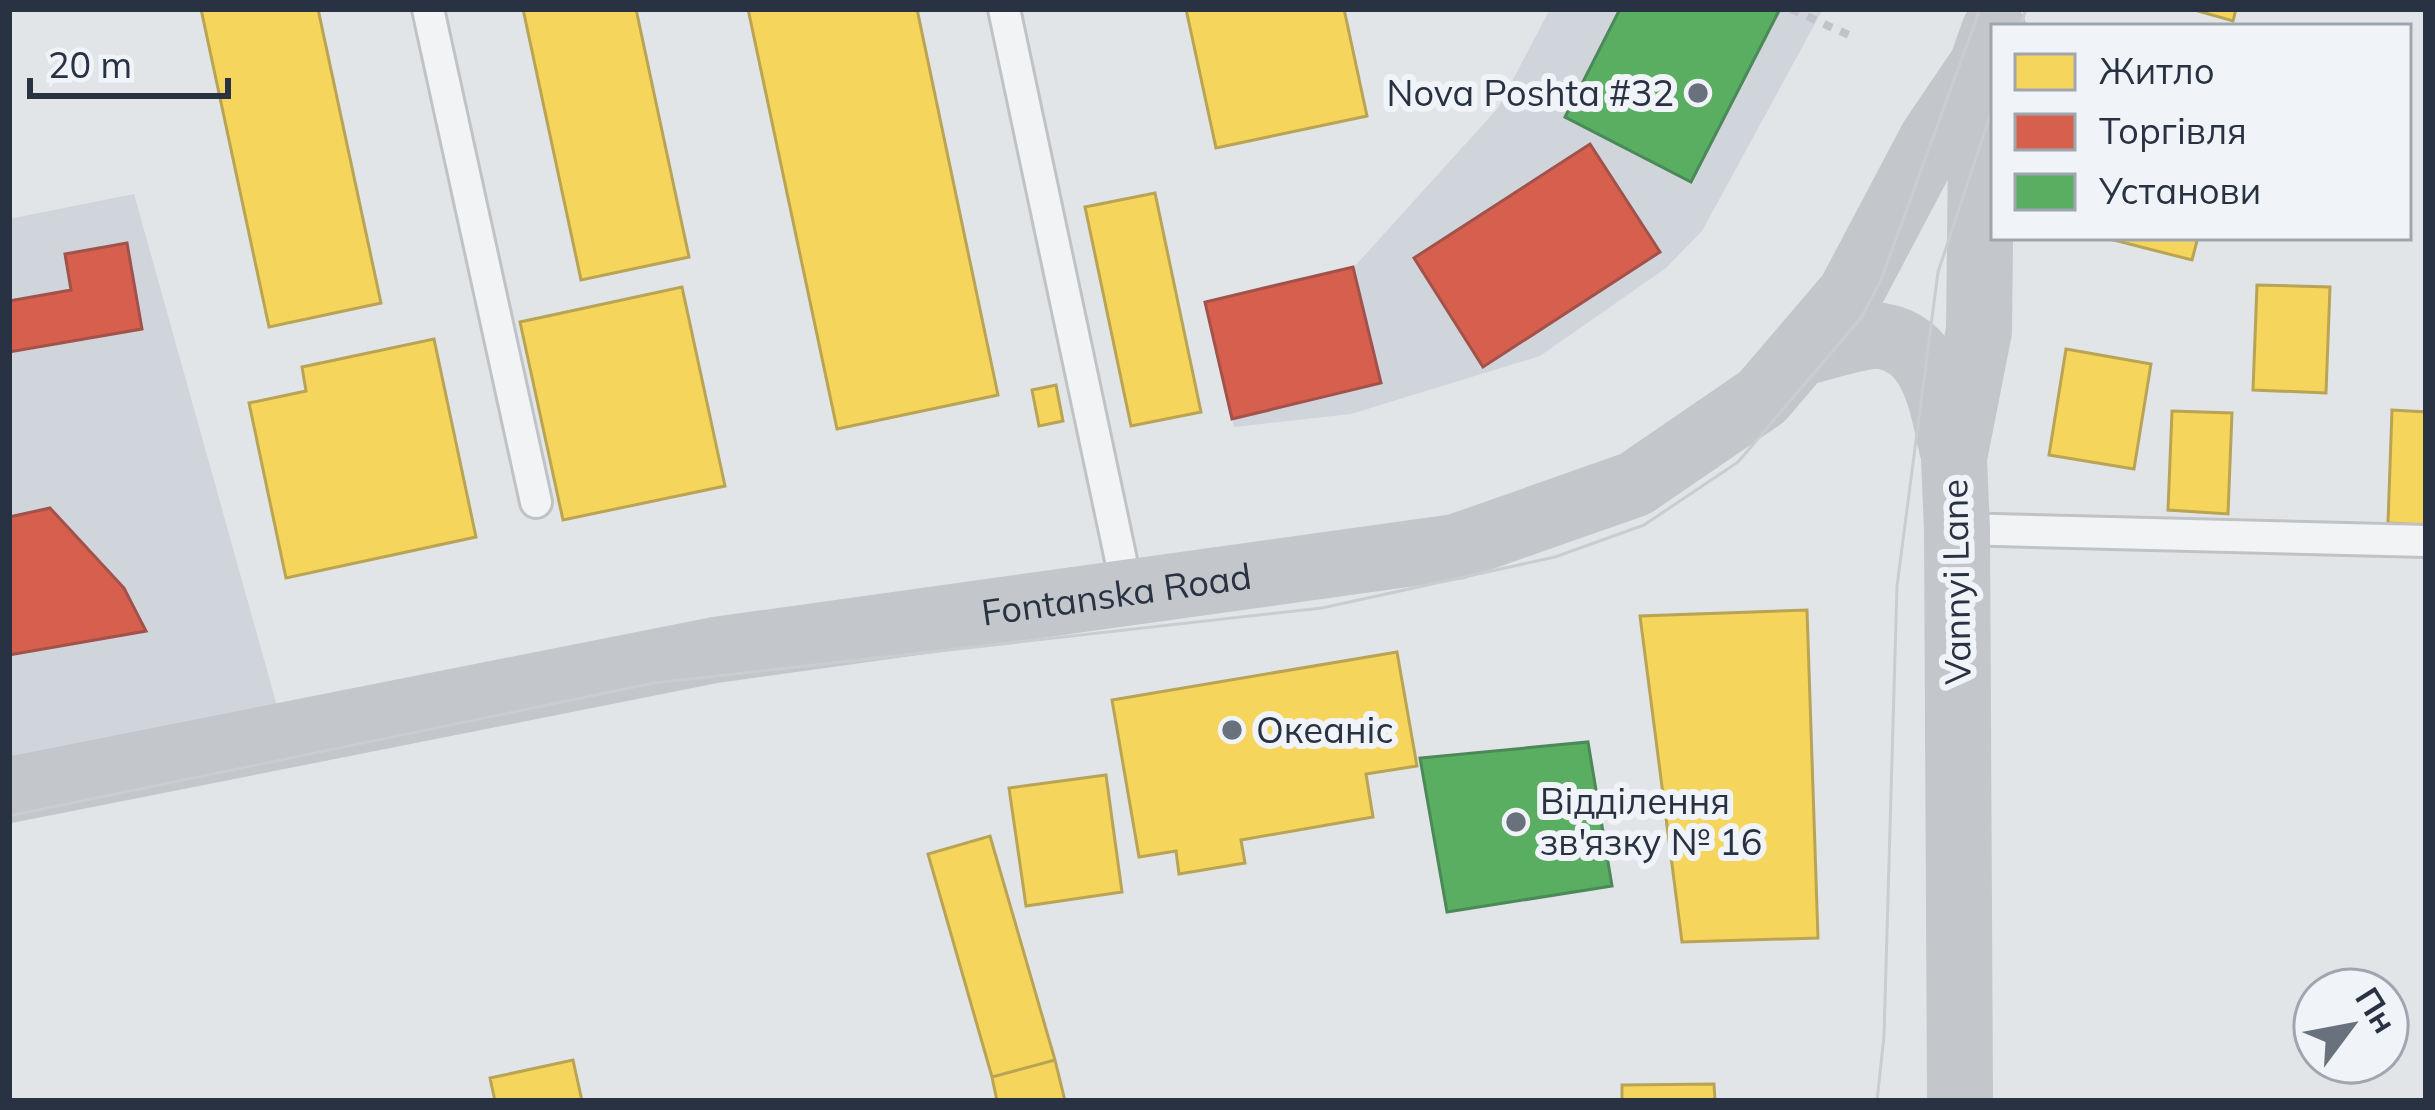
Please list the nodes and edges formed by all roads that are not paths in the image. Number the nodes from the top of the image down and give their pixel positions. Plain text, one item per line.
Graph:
1 (428, 9) edge
2 (1004, 9) edge
3 (1991, 36) edge
4 (1991, 76) edge
5 (1799, 355) junction
6 (1954, 458) junction
7 (536, 502) dead end
8 (1957, 529) junction
9 (2426, 541) edge
10 (1128, 593) junction
11 (9, 790) edge
12 (1960, 1101) edge

1 - 7 lane
2 - 10 lane
3 - 5 main road, Fontanska Road
4 - 6 main road, Vannyi Lane
5 - 6 main road
5 - 10 main road, Fontanska Road
6 - 8 main road, Vannyi Lane
8 - 9 lane
8 - 12 main road, Vannyi Lane
10 - 11 main road, Fontanska Road

